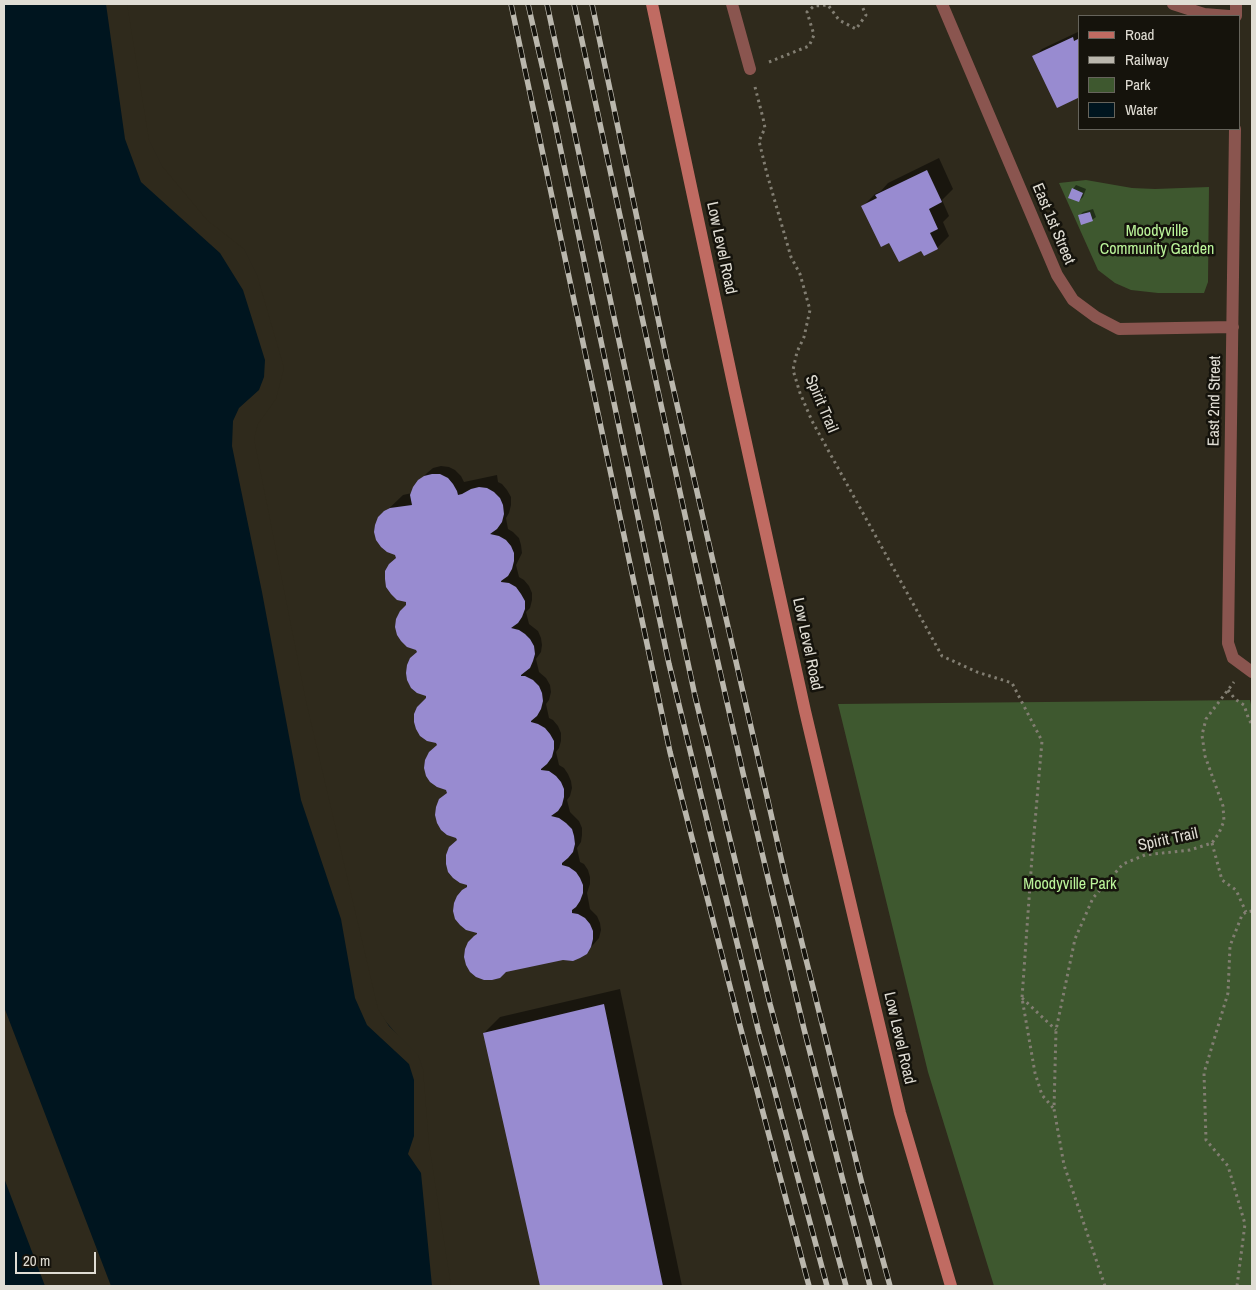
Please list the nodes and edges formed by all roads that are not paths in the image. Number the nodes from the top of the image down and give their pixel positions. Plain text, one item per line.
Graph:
1 (652, 4) edge
2 (732, 4) edge
3 (942, 4) edge
4 (1173, 4) edge
5 (1216, 15) edge
6 (750, 69) road end
7 (1234, 130) edge
8 (1232, 327) junction
9 (1248, 669) edge
10 (951, 1286) edge

1 - 10 main road, Low Level Road
2 - 6 street
3 - 8 street, East 1st Street
4 - 5 street
7 - 8 street, East 2nd Street
8 - 9 street, East 2nd Street

